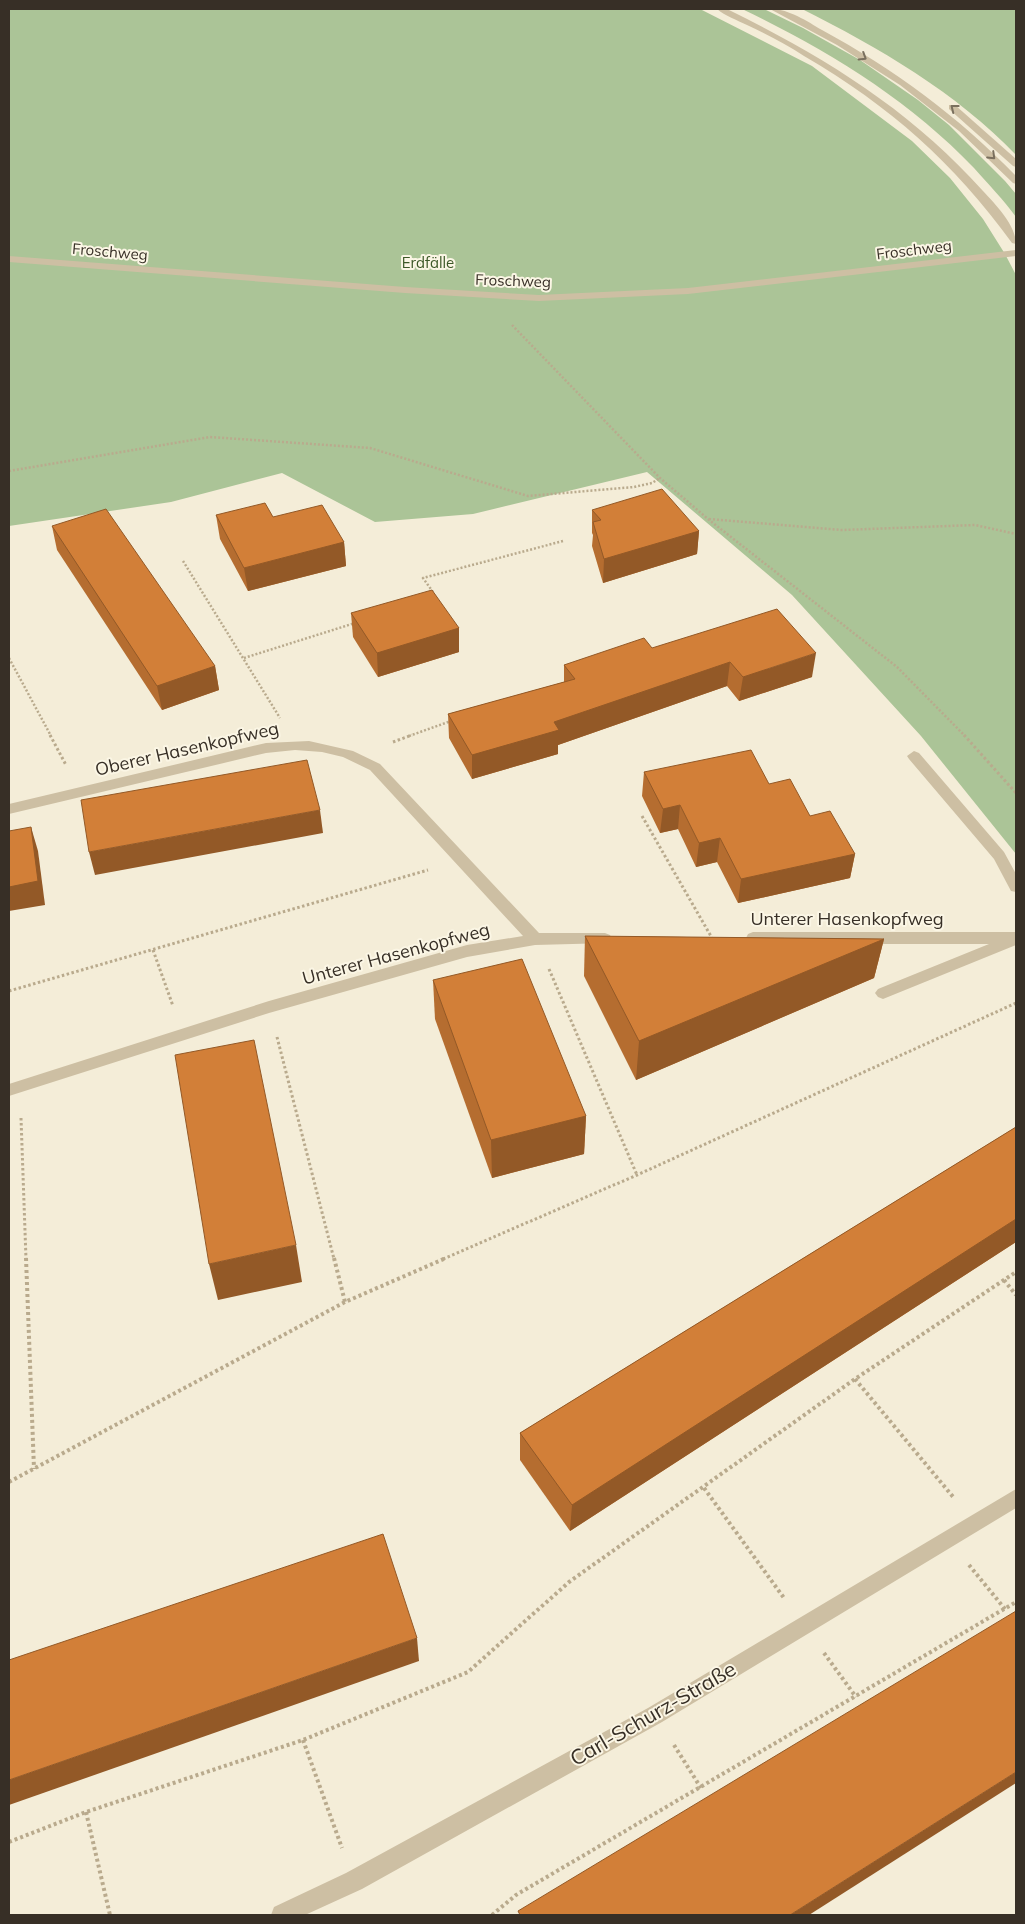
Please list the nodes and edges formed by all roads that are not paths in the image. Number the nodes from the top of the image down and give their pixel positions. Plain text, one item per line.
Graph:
1 (721, 9) edge
2 (774, 9) edge
3 (792, 9) edge
4 (1016, 164) edge
5 (1016, 181) edge
6 (1016, 241) edge
7 (1016, 253) edge
8 (9, 259) edge
9 (914, 756) dead end
10 (9, 809) edge
11 (1016, 887) edge
12 (624, 938) edge
13 (712, 938) edge
14 (536, 939) junction
15 (1016, 939) edge
16 (883, 992) dead end
17 (14, 1088) edge
18 (1016, 1498) edge
19 (282, 1915) edge

1 - 6 street
2 -> 5 street
4 -> 3 street
7 - 8 street, Froschweg
9 - 11 street
10 - 14 street, Oberer Hasenkopfweg
12 - 14 street, Unterer Hasenkopfweg
13 - 15 street, Unterer Hasenkopfweg
14 - 17 street, Unterer Hasenkopfweg
15 - 16 street
18 - 19 street, Carl-Schurz-Straße

